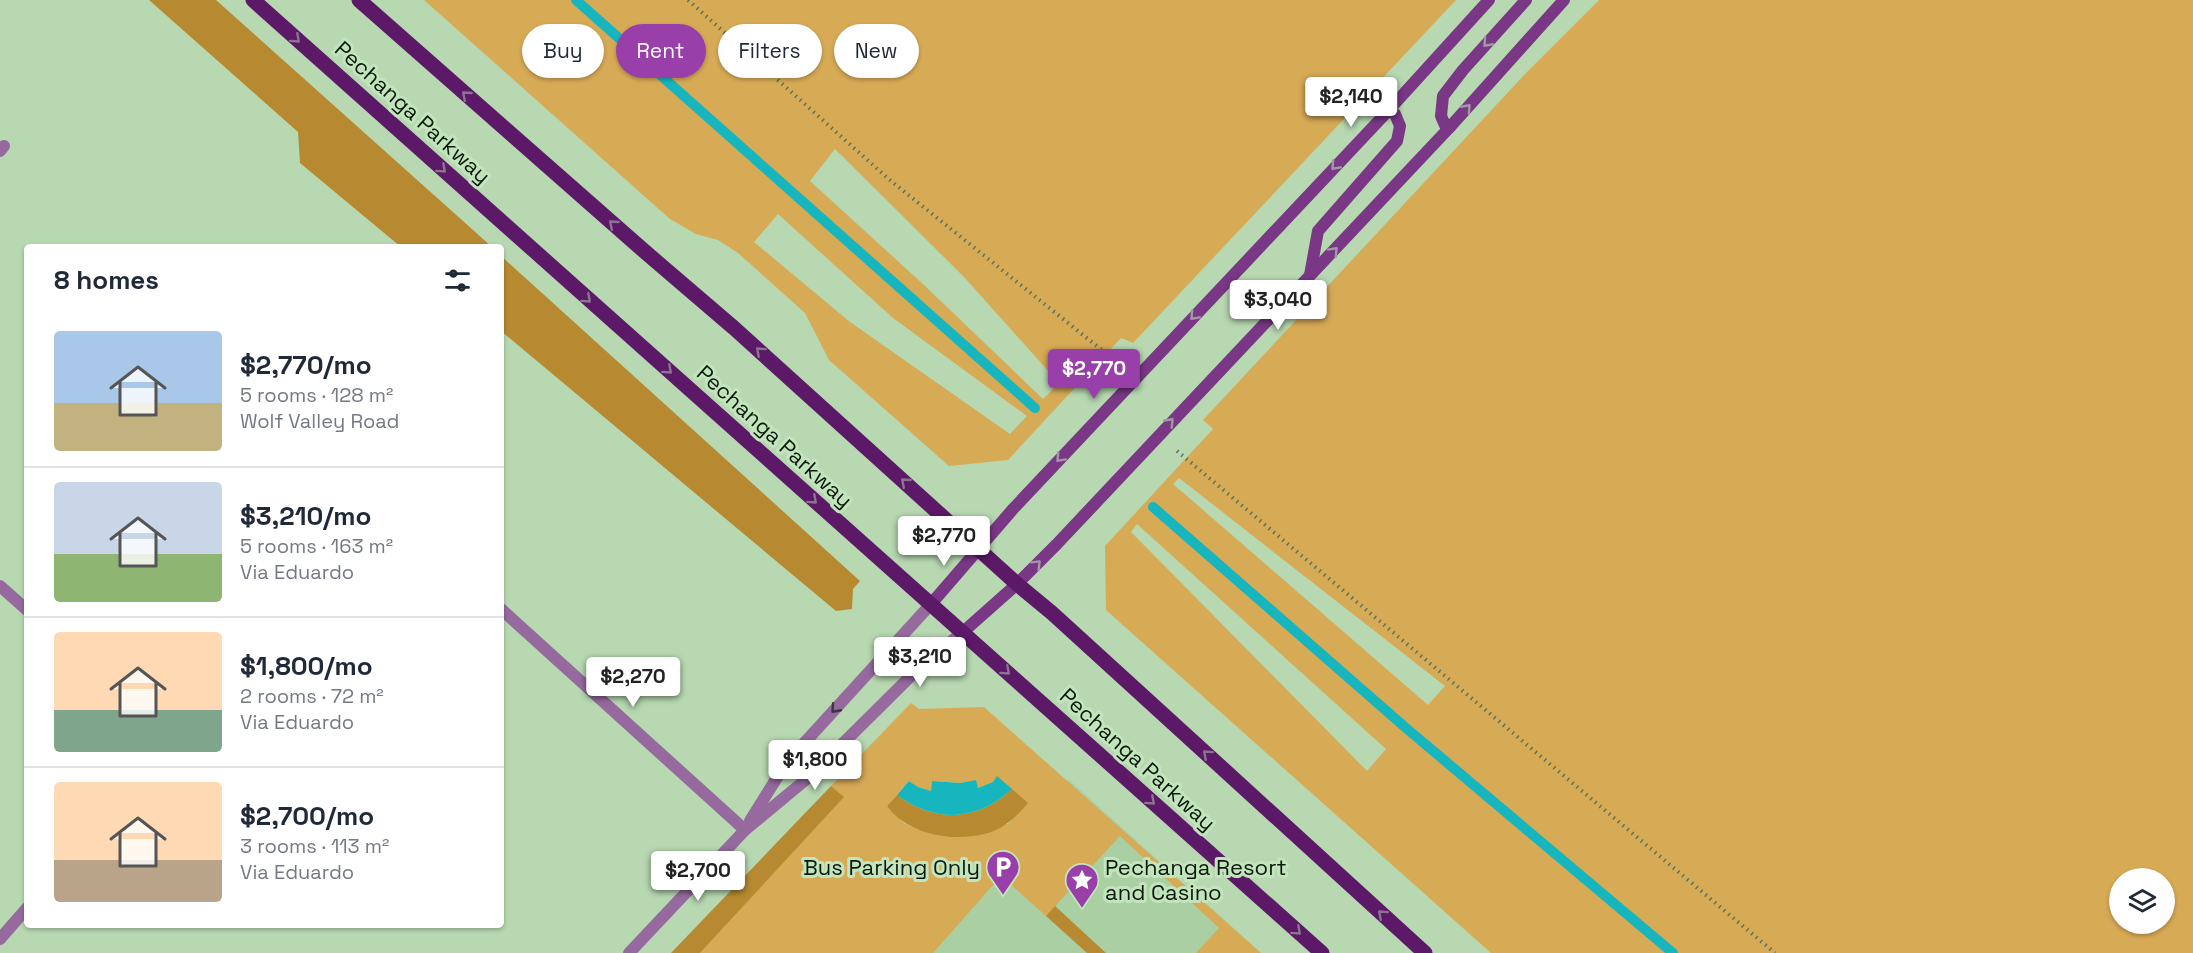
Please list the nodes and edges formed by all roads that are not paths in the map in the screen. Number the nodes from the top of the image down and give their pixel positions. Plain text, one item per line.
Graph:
1 (253, 0) edge
2 (359, 0) edge
3 (1489, 0) edge
4 (1526, 0) edge
5 (1564, 0) edge
6 (1388, 111) junction
7 (1450, 127) junction
8 (1309, 277) junction
9 (979, 550) junction
10 (1017, 584) junction
11 (0, 586) edge
12 (931, 604) junction
13 (24, 607) edge
14 (504, 612) edge
15 (963, 632) junction
16 (744, 830) junction
17 (24, 911) edge
18 (0, 939) edge
19 (630, 953) edge
20 (1322, 953) edge
21 (1425, 953) edge

1 -> 12 main road, Pechanga Parkway
9 -> 2 main road
3 - 6 main road
4 -> 7 main road
7 -> 5 main road
6 - 8 main road
6 -> 9 main road
8 -> 7 main road
10 -> 8 main road
9 - 10 main road
9 - 12 main road
10 - 15 main road
21 -> 10 main road
11 - 13 street
12 - 15 main road, Pechanga Parkway
12 -> 16 street
14 - 16 street
15 - 16 street
15 -> 20 main road, Pechanga Parkway
16 - 19 street
17 - 18 street

